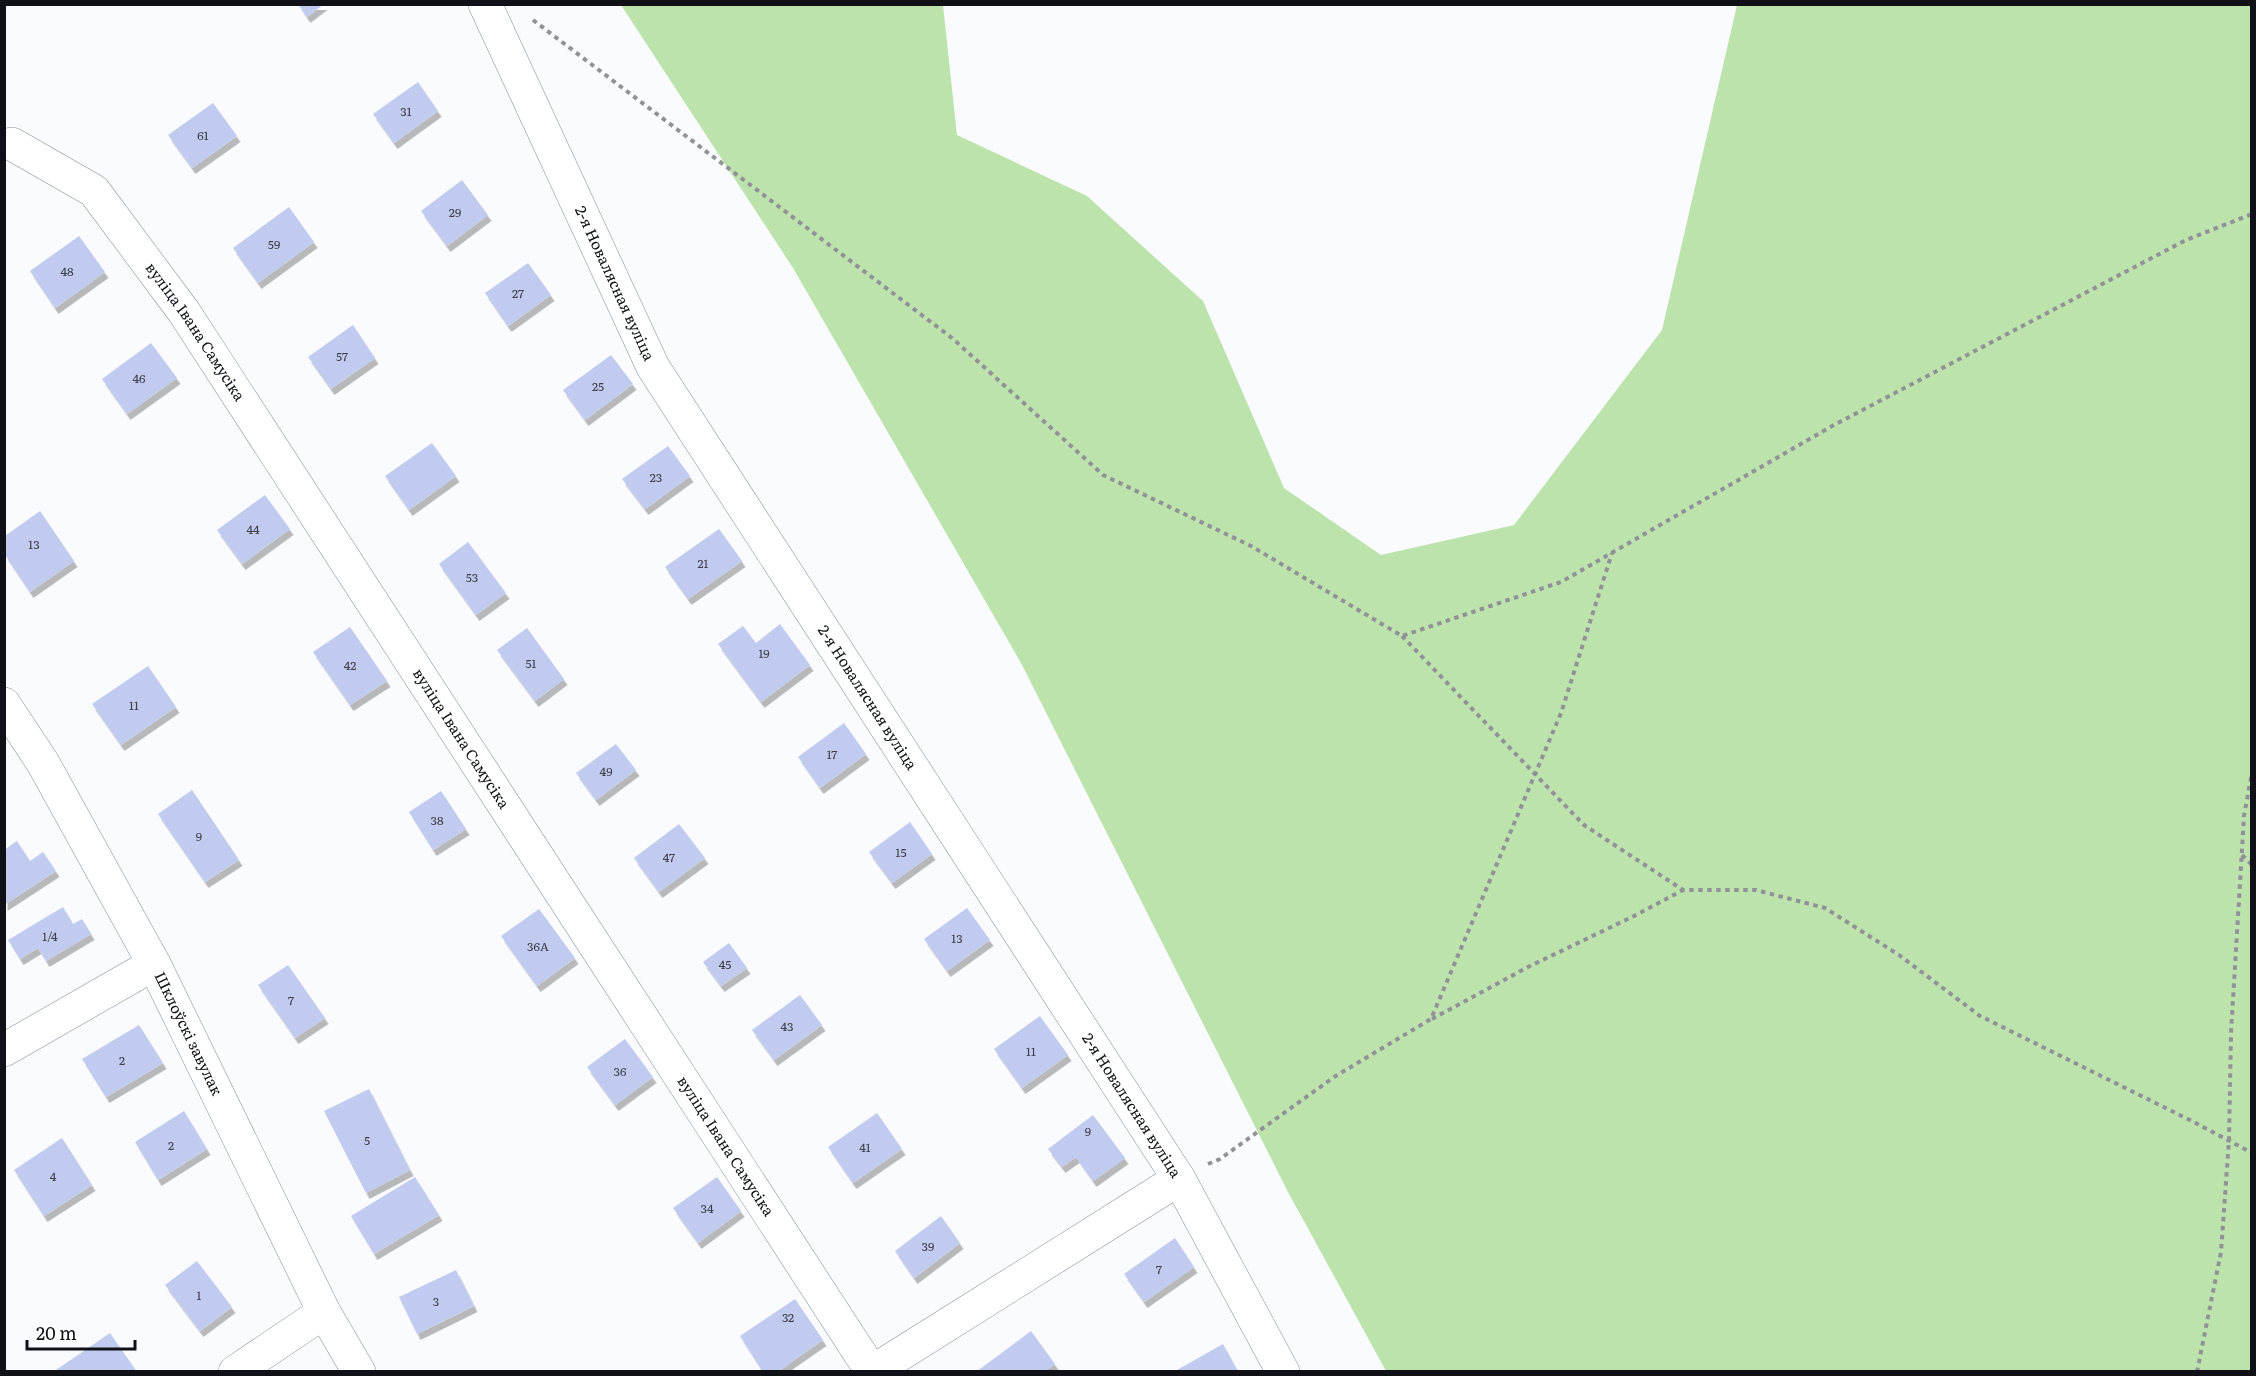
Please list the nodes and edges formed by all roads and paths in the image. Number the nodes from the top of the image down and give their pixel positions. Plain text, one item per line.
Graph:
1 (484, 4) edge
2 (530, 18) dead end
3 (7, 141) edge
4 (2252, 214) edge
5 (1612, 552) junction
6 (1402, 636) junction
7 (4, 704) edge
8 (2252, 772) edge
9 (1535, 774) junction
10 (2242, 855) junction
11 (2252, 865) edge
12 (1683, 890) junction
13 (154, 964) junction
14 (1431, 1019) junction
15 (4, 1050) edge
16 (2229, 1140) junction
17 (2252, 1153) edge
18 (1179, 1179) junction
19 (324, 1312) junction
20 (235, 1371) edge
21 (358, 1371) edge
22 (872, 1371) edge
23 (1283, 1371) edge
24 (2197, 1371) edge

1 - 18 street, 2-я Новалясная вуліца
2 - 6 path
3 - 22 street, вуліца Івана Самусіка
4 - 5 path
5 - 6 path
5 - 9 path
6 - 9 path
7 - 13 street, Шклоўскі завулак
8 - 10 path
9 - 12 path
9 - 14 path
10 - 11 path
10 - 16 path
12 - 14 path
12 - 16 path
13 - 15 street
13 - 19 street, Шклоўскі завулак
14 - 18 path
16 - 17 path
16 - 24 path
18 - 22 street
18 - 23 street, 2-я Новалясная вуліца
19 - 20 street
19 - 21 street, Шклоўскі завулак

